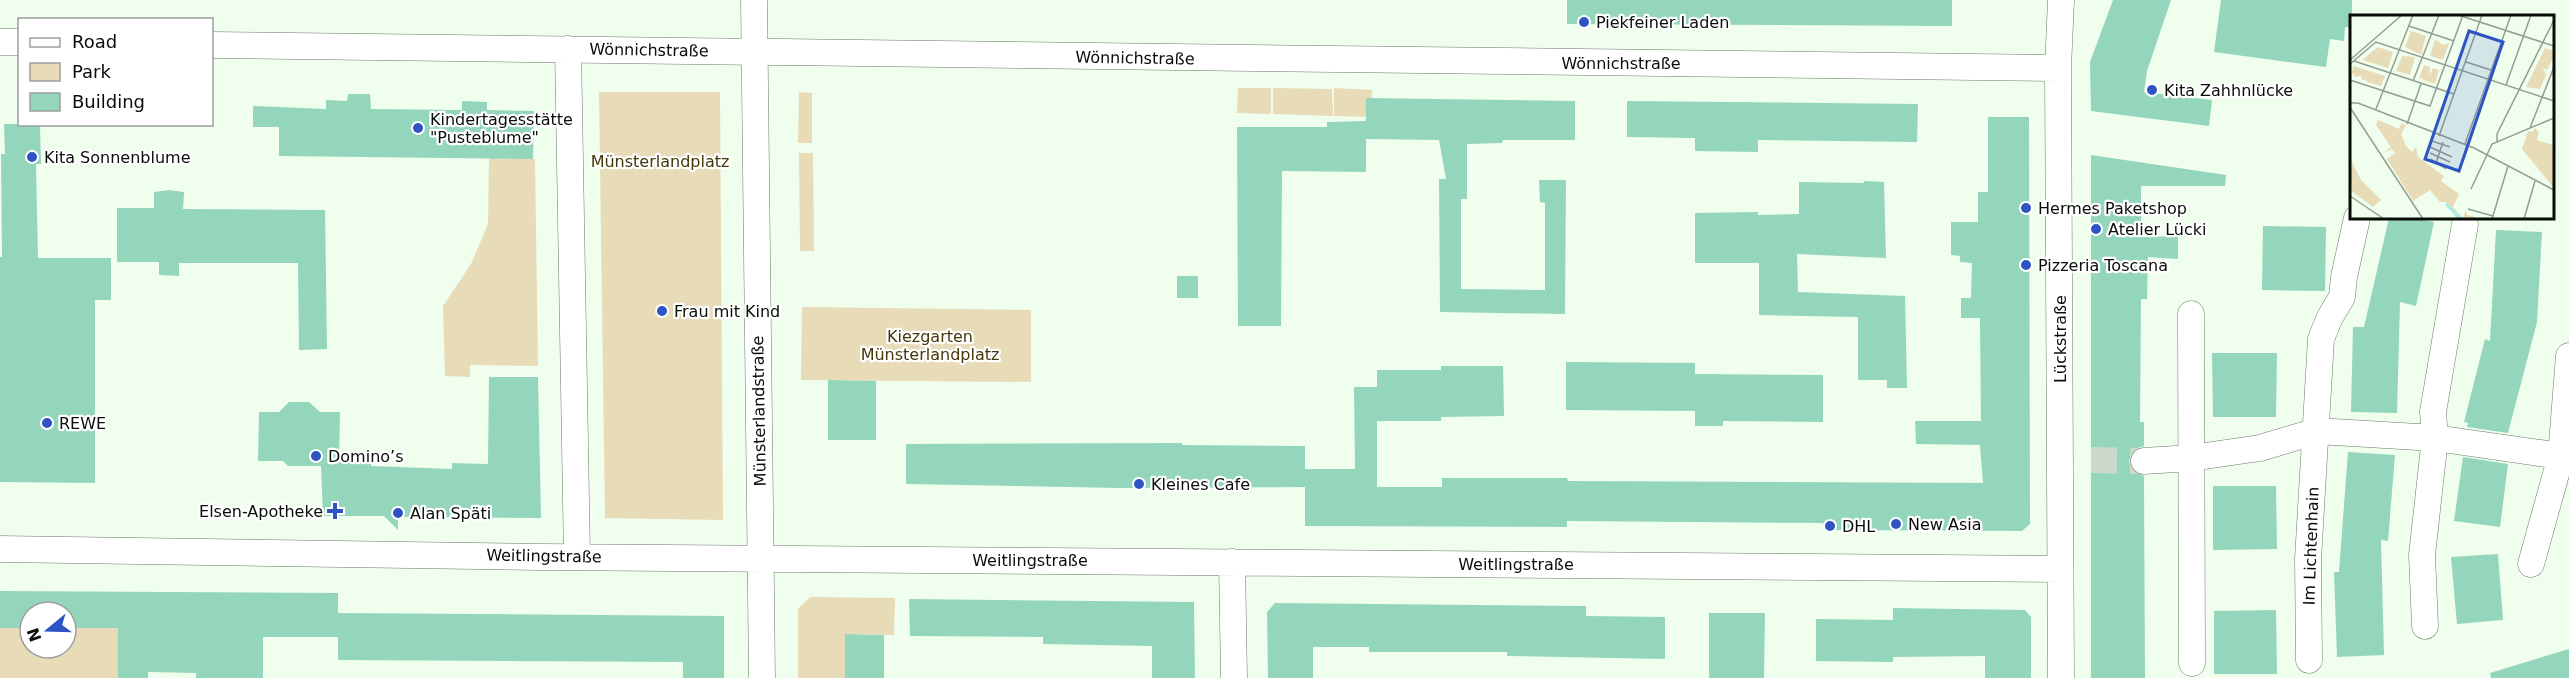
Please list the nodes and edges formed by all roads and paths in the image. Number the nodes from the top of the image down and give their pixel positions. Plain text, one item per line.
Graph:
1 (754, 0) edge
2 (2061, 0) edge
3 (0, 42) edge
4 (18, 42) edge
5 (213, 45) edge
6 (568, 49) junction
7 (754, 52) junction
8 (2058, 68) junction
9 (2357, 219) edge
10 (2465, 224) dead end
11 (2191, 314) dead end
12 (2569, 356) edge
13 (2317, 431) junction
14 (2435, 438) junction
15 (2561, 456) junction
16 (2192, 458) junction
17 (2144, 461) tunnel mouth
18 (0, 549) edge
19 (577, 557) junction
20 (760, 558) junction
21 (1232, 562) junction
22 (2531, 564) dead end
23 (2061, 569) junction
24 (2425, 626) dead end
25 (2309, 660) dead end
26 (2192, 663) dead end
27 (762, 678) edge
28 (1234, 678) edge
29 (2061, 678) edge

1 - 7 street, Münsterlandstraße
2 - 8 street, Lückstraße
3 - 4 street
5 - 6 street, Wönnichstraße
6 - 7 street, Wönnichstraße
6 - 19 street
7 - 8 street, Wönnichstraße
7 - 20 street, Münsterlandstraße
8 - 23 street, Lückstraße
9 - 13 street, Im Lichtenhain
10 - 14 street
11 - 16 street
12 - 15 street
13 - 14 street
13 - 16 street
13 - 25 street, Im Lichtenhain
14 - 15 street
14 - 24 street
15 - 22 street
16 - 17 street
16 - 26 street
18 - 19 street, Weitlingstraße
19 - 20 street, Weitlingstraße
20 - 21 street, Weitlingstraße
20 - 27 street, Münsterlandstraße
21 - 23 street, Weitlingstraße
21 - 28 street
23 - 29 street, Lückstraße

